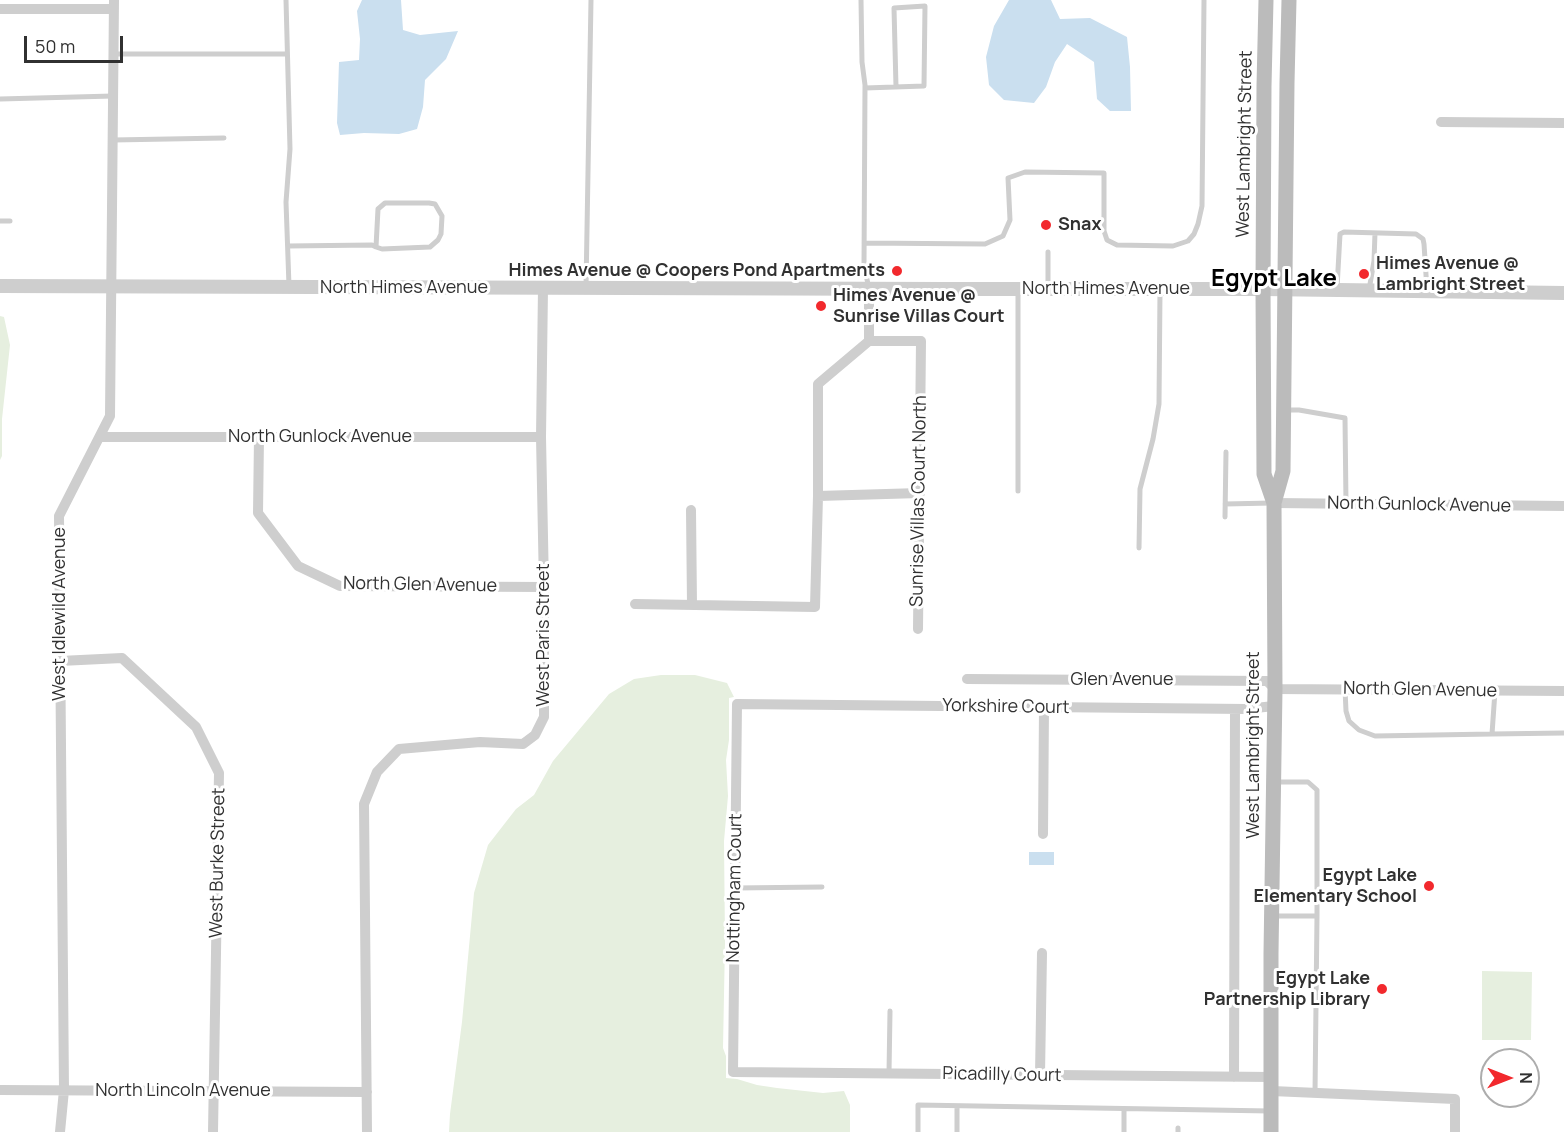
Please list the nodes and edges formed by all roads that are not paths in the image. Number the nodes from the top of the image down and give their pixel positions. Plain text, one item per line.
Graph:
1 (285, 0) edge
2 (591, 0) edge
3 (861, 0) edge
4 (1204, 0) edge
5 (1266, 0) edge
6 (1289, 0) edge
7 (114, 4) edge
8 (0, 9) edge
9 (114, 54) junction
10 (287, 54) junction
11 (896, 87) junction
12 (865, 88) junction
13 (113, 96) junction
14 (0, 99) edge
15 (1441, 122) dead end
16 (1564, 123) edge
17 (224, 138) dead end
18 (113, 140) junction
19 (10, 221) dead end
20 (0, 222) edge
21 (1375, 233) junction
22 (864, 243) junction
23 (288, 246) junction
24 (376, 247) junction
25 (1048, 252) dead end
26 (0, 286) edge
27 (111, 287) junction
28 (289, 288) junction
29 (543, 288) junction
30 (586, 288) junction
31 (869, 289) junction
32 (1018, 289) junction
33 (1048, 289) junction
34 (1160, 289) junction
35 (1263, 289) junction
36 (1286, 289) junction
37 (1336, 290) junction
38 (1369, 290) junction
39 (1427, 291) junction
40 (1564, 293) edge
41 (869, 341) junction
42 (1284, 410) junction
43 (259, 436) junction
44 (100, 437) junction
45 (541, 437) junction
46 (1226, 452) dead end
47 (1018, 491) dead end
48 (920, 493) junction
49 (818, 496) junction
50 (1274, 503) junction
51 (1225, 504) junction
52 (1346, 504) junction
53 (1564, 506) edge
54 (691, 510) dead end
55 (1225, 517) dead end
56 (1139, 548) dead end
57 (544, 587) junction
58 (635, 604) dead end
59 (692, 605) junction
60 (918, 630) dead end
61 (60, 661) junction
62 (967, 679) dead end
63 (1275, 688) junction
64 (1345, 689) junction
65 (1495, 690) junction
66 (1564, 691) edge
67 (737, 704) joint
68 (1274, 706) junction
69 (1044, 707) junction
70 (1235, 709) junction
71 (1564, 733) edge
72 (1492, 734) junction
73 (1274, 782) junction
74 (1043, 834) dead end
75 (822, 887) dead end
76 (735, 888) junction
77 (1272, 916) junction
78 (1317, 916) junction
79 (1042, 953) dead end
80 (890, 1011) dead end
81 (733, 1072) joint
82 (890, 1073) junction
83 (1040, 1075) junction
84 (1234, 1077) junction
85 (1271, 1084) junction
86 (0, 1090) edge
87 (64, 1090) junction
88 (214, 1091) junction
89 (367, 1092) junction
90 (1315, 1093) junction
91 (957, 1106) junction
92 (1124, 1109) junction
93 (1271, 1111) junction
94 (60, 1132) edge
95 (213, 1132) edge
96 (367, 1132) edge
97 (918, 1132) edge
98 (957, 1132) edge
99 (1124, 1132) edge
100 (1271, 1132) edge
101 (1455, 1132) edge

1 - 10 lane
2 - 30 lane
3 - 12 lane
4 - 22 lane
5 - 35 main road, West Lambright Street
6 - 36 main road, West Lambright Street
7 - 8 street
7 - 9 street, West Idlewild Avenue
9 - 10 lane
9 - 13 street, West Idlewild Avenue
10 - 23 lane
11 - 11 lane
11 - 12 lane
12 - 22 lane
13 - 14 lane
13 - 18 street, West Idlewild Avenue
15 - 16 street
17 - 18 lane
18 - 27 street, West Idlewild Avenue
19 - 20 lane
21 - 37 lane
21 - 38 lane
21 - 39 lane
22 - 31 lane
23 - 24 lane
23 - 28 lane
24 - 24 lane
25 - 33 lane
26 - 27 street, North Himes Avenue
27 - 28 street, North Himes Avenue
27 - 44 street, West Idlewild Avenue
28 - 29 street, North Himes Avenue
29 - 30 street, North Himes Avenue
29 - 45 street, West Paris Street
30 - 31 street, North Himes Avenue
31 - 32 street, North Himes Avenue
31 - 41 street
32 - 33 street, North Himes Avenue
32 - 47 lane
33 - 34 street, North Himes Avenue
34 - 35 street, North Himes Avenue
34 - 56 lane
35 - 36 street, North Himes Avenue
35 - 50 main road, West Lambright Street
36 - 37 street, North Himes Avenue
36 - 42 main road, West Lambright Street
37 - 38 street, North Himes Avenue
38 - 39 street, North Himes Avenue
39 - 40 street, North Himes Avenue
41 - 48 street, Sunrise Villas Court North
41 - 49 street
42 - 50 main road, West Lambright Street
42 - 52 lane
43 - 44 street, North Gunlock Avenue
43 - 45 street, North Gunlock Avenue
43 - 57 street, North Glen Avenue
44 - 61 street, West Idlewild Avenue
45 - 57 street, West Paris Street
46 - 51 lane
48 - 49 street
48 - 60 street, Sunrise Villas Court North
49 - 59 street
50 - 51 lane
50 - 52 street, North Gunlock Avenue
50 - 63 main road, West Lambright Street
51 - 55 lane
52 - 53 street, North Gunlock Avenue
54 - 59 street
57 - 89 street, West Paris Street
58 - 59 street
61 - 87 street, West Idlewild Avenue
61 - 88 street, West Burke Street
62 - 63 street, Glen Avenue
63 - 64 street, North Glen Avenue
63 - 68 main road, West Lambright Street
64 - 65 street, North Glen Avenue
64 - 72 lane
65 - 66 street, North Glen Avenue
65 - 72 lane
67 - 69 street, Yorkshire Court
67 - 76 street, Nottingham Court
68 - 70 street, Yorkshire Court
68 - 73 main road, West Lambright Street
69 - 70 street, Yorkshire Court
69 - 74 street
70 - 84 street
71 - 72 lane
73 - 77 main road, West Lambright Street
73 - 78 lane
75 - 76 lane
76 - 81 street, Nottingham Court
77 - 78 lane
77 - 85 main road, West Lambright Street
78 - 90 lane
79 - 83 street
80 - 82 lane
81 - 82 street, Picadilly Court
82 - 83 street, Picadilly Court
83 - 84 street, Picadilly Court
84 - 85 street, Picadilly Court
85 - 90 street, Picadilly Court
85 - 93 main road, West Lambright Street
86 - 87 street, North Lincoln Avenue
87 - 88 street, North Lincoln Avenue
87 - 94 street, West Idlewild Avenue
88 - 89 street, North Lincoln Avenue
88 - 95 street, West Burke Street
89 - 96 street, West Paris Street
90 - 101 street, Picadilly Court
91 - 92 lane
91 - 97 lane
91 - 98 lane
92 - 93 lane
92 - 99 lane
93 - 100 main road, West Lambright Street

